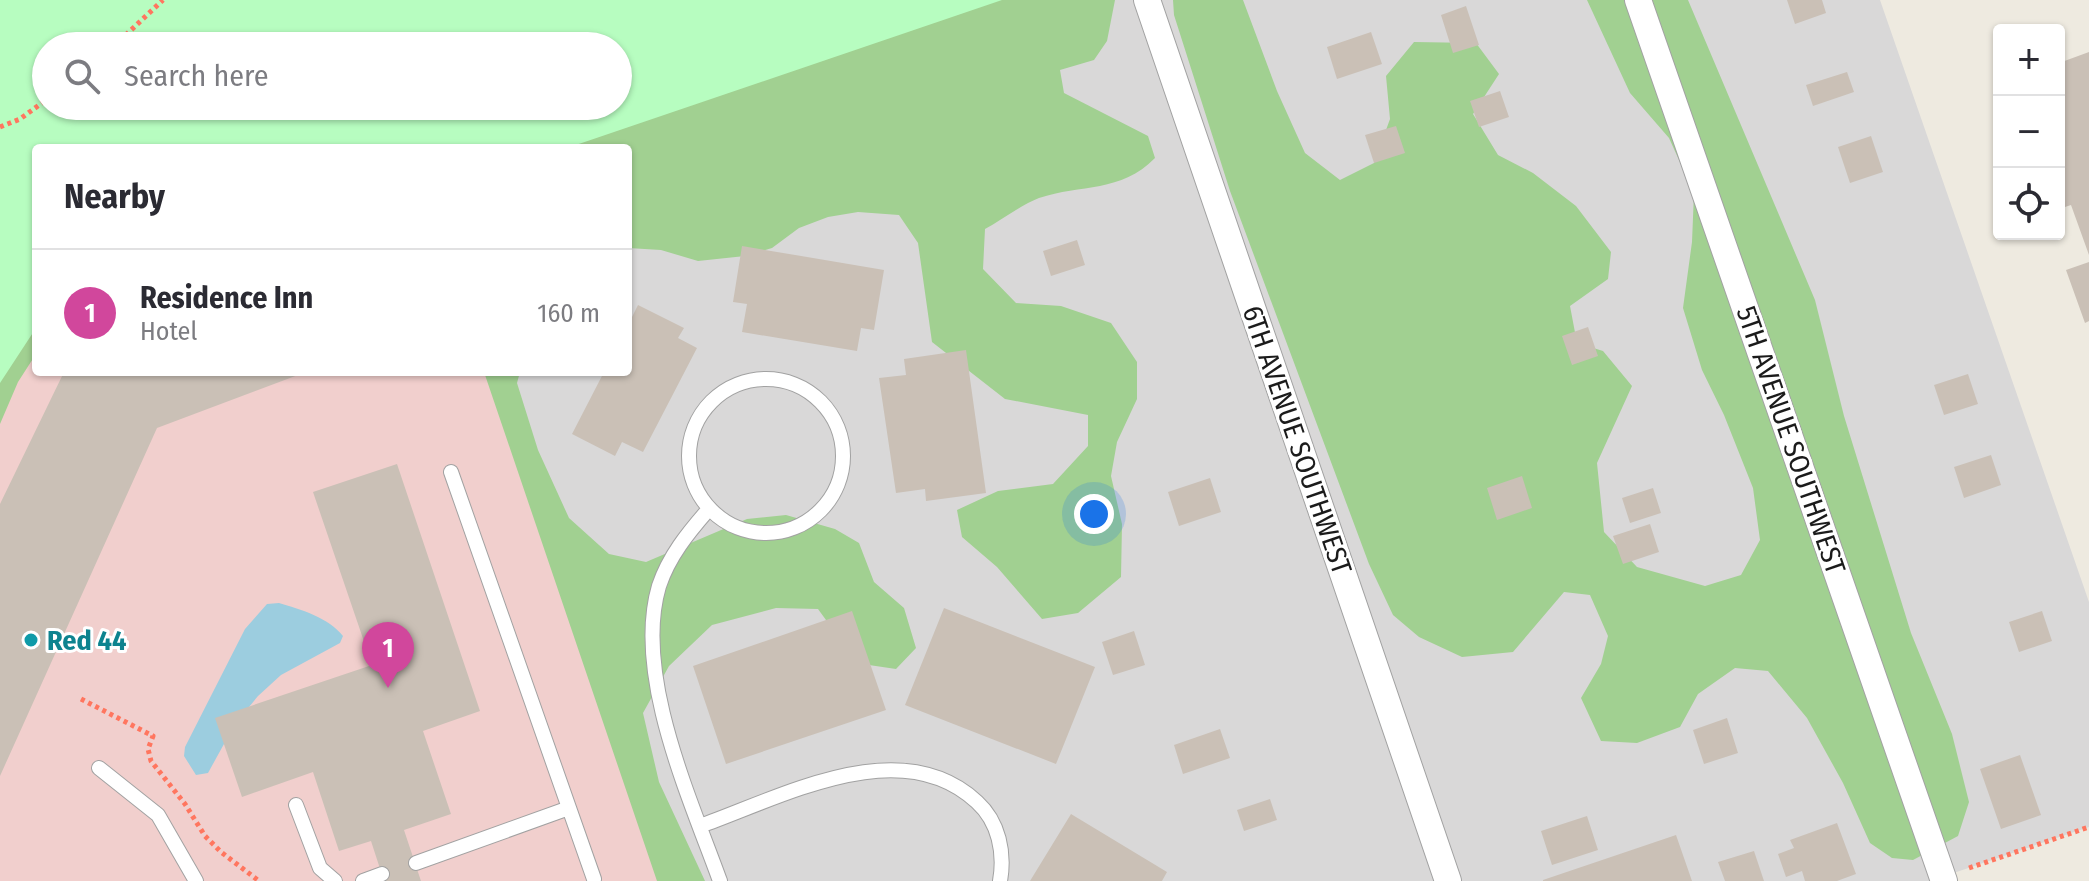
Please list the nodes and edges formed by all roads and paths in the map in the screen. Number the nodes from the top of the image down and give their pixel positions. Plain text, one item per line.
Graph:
1 (163, 0) edge
2 (1147, 0) edge
3 (1638, 0) edge
4 (129, 32) edge
5 (32, 110) edge
6 (0, 127) edge
7 (451, 472) dead end
8 (708, 510) junction
9 (81, 699) dead end
10 (99, 768) dead end
11 (296, 805) dead end
12 (569, 808) junction
13 (700, 826) junction
14 (2089, 827) edge
15 (416, 863) dead end
16 (382, 874) dead end
17 (594, 879) dead end
18 (1944, 879) edge
19 (196, 881) edge
20 (259, 881) edge
21 (335, 881) edge
22 (362, 881) edge
23 (720, 881) edge
24 (1000, 881) edge
25 (1448, 881) edge

1 - 4 path
2 - 25 street, 6TH AVENUE SOUTHWEST
3 - 18 street, 5TH AVENUE SOUTHWEST
5 - 6 path
7 - 12 lane
8 - 8 lane
8 - 13 lane
9 - 20 path
10 - 19 lane
11 - 21 lane
12 - 15 lane
12 - 17 lane
13 - 23 lane
13 - 24 lane
14 - 18 path
16 - 22 lane

